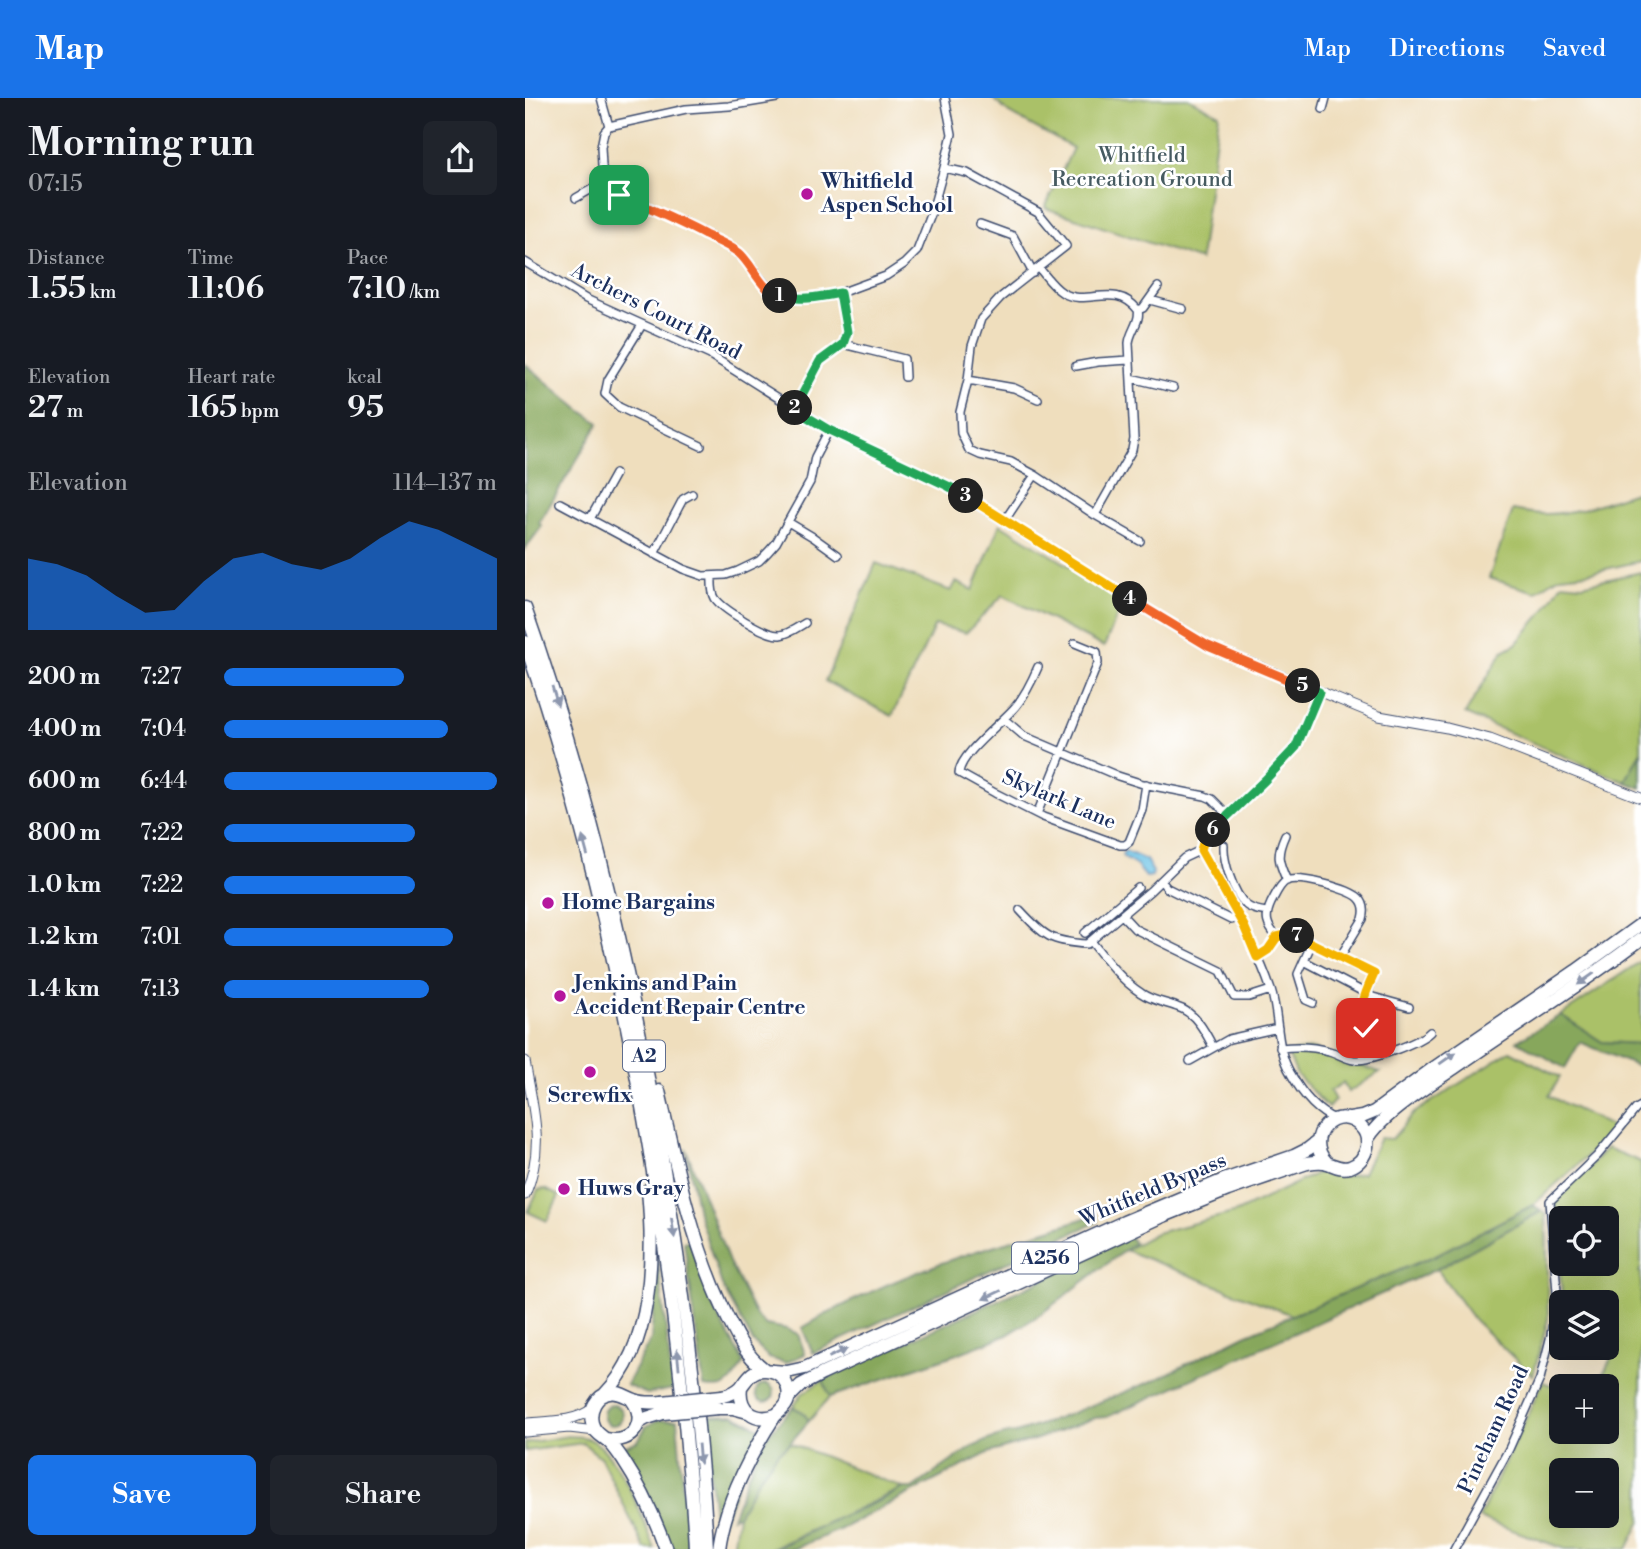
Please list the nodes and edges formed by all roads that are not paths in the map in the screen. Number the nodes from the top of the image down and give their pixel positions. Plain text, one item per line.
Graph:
1 (601, 98) edge
2 (777, 98) edge
3 (945, 98) edge
4 (1326, 98) edge
5 (1323, 109) dead end
6 (609, 126) junction
7 (944, 168) junction
8 (604, 182) junction
9 (576, 198) dead end
10 (980, 224) dead end
11 (525, 262) edge
12 (1036, 270) junction
13 (1158, 286) dead end
14 (840, 293) junction
15 (1150, 300) junction
16 (1183, 309) dead end
17 (1138, 310) junction
18 (642, 325) junction
19 (843, 344) junction
20 (1129, 360) junction
21 (1076, 366) dead end
22 (905, 377) dead end
23 (1131, 377) junction
24 (968, 380) junction
25 (1173, 388) dead end
26 (1038, 399) dead end
27 (794, 409) junction
28 (829, 430) junction
29 (701, 446) dead end
30 (615, 474) dead end
31 (1035, 475) junction
32 (692, 494) dead end
33 (560, 503) dead end
34 (1095, 515) junction
35 (590, 519) junction
36 (1005, 520) junction
37 (787, 522) junction
38 (1140, 541) dead end
39 (654, 554) junction
40 (838, 555) dead end
41 (712, 576) junction
42 (1122, 595) joint
43 (525, 608) edge
44 (805, 623) dead end
45 (525, 642) edge
46 (1076, 643) dead end
47 (1038, 667) dead end
48 (1319, 692) junction
49 (1004, 719) junction
50 (1063, 752) junction
51 (1146, 784) junction
52 (1641, 799) edge
53 (1037, 814) junction
54 (1228, 815) junction
55 (1285, 835) dead end
56 (1224, 845) dead end
57 (1201, 850) junction
58 (1287, 880) junction
59 (1161, 881) junction
60 (1138, 888) dead end
61 (1129, 895) junction
62 (1136, 903) junction
63 (1020, 910) dead end
64 (1267, 912) junction
65 (1122, 915) junction
66 (1239, 918) junction
67 (1098, 922) junction
68 (1641, 924) edge
69 (1104, 930) junction
70 (1086, 933) dead end
71 (1277, 937) junction
72 (1641, 939) edge
73 (1089, 943) junction
74 (1312, 943) junction
75 (1257, 957) junction
76 (1340, 957) junction
77 (1304, 961) junction
78 (1271, 990) junction
79 (1366, 993) junction
80 (634, 1003) junction
81 (1313, 1003) dead end
82 (1409, 1007) dead end
83 (1278, 1028) junction
84 (1430, 1032) dead end
85 (1213, 1047) junction
86 (1280, 1048) junction
87 (1362, 1059) junction
88 (525, 1061) edge
89 (1190, 1061) dead end
90 (638, 1083) junction
91 (1311, 1103) junction
92 (1641, 1107) edge
93 (1335, 1119) junction
94 (1350, 1119) junction
95 (1319, 1137) junction
96 (1367, 1140) junction
97 (1327, 1163) junction
98 (525, 1195) edge
99 (769, 1371) junction
100 (741, 1387) junction
101 (604, 1395) junction
102 (788, 1398) junction
103 (632, 1400) junction
104 (720, 1402) junction
105 (593, 1408) junction
106 (663, 1408) junction
107 (748, 1412) junction
108 (776, 1415) junction
109 (525, 1423) edge
110 (638, 1423) junction
111 (596, 1431) junction
112 (525, 1432) edge
113 (607, 1440) junction
114 (666, 1549) edge
115 (695, 1549) edge
116 (707, 1549) edge
117 (719, 1549) edge
118 (1454, 1549) edge

1 - 6 street
2 - 6 street
3 - 7 street
4 - 5 street
6 - 8 street
7 - 12 street
7 - 14 street
8 - 9 street
8 - 14 street
10 - 12 street
11 - 18 street, Archers Court Road
12 - 17 street
12 - 24 street
13 - 15 street
14 - 19 street
15 - 16 street
15 - 17 street
17 - 20 street
18 - 27 street, Archers Court Road
18 - 29 street
19 - 22 street
19 - 27 street
20 - 21 street
20 - 23 street
23 - 25 street
23 - 34 street
24 - 26 street
24 - 31 street
27 - 28 street, Archers Court Road
28 - 36 street, Archers Court Road
28 - 37 street
30 - 35 street
31 - 34 street
31 - 36 street
32 - 39 street
33 - 35 street
34 - 38 street
35 - 39 street
36 - 42 street, Archers Court Road
37 - 40 street
37 - 41 street
39 - 41 street
41 - 44 street
42 - 48 street, Archers Court Road
43 -> 80 highway, A2
90 -> 45 highway, A2
46 - 50 street
47 - 49 street
48 - 52 street, Archers Court Road
48 - 54 street
49 - 50 street
49 - 53 street, Skylark Lane
50 - 51 street
50 - 53 street
51 - 53 street, Skylark Lane
51 - 54 street
54 - 57 street
55 - 58 street
56 - 64 street
57 - 59 street
57 - 66 street
58 - 64 street
58 - 76 street
59 - 62 street
59 - 66 street
60 - 61 street
61 - 62 street
61 - 67 street
62 - 65 street
63 - 73 street
64 - 71 street
65 - 69 street
65 - 78 street
66 - 75 street
67 - 69 street
67 - 70 street
94 -> 68 highway
69 - 73 street
71 - 74 street
71 - 75 street
72 -> 96 highway
73 - 85 street
74 - 76 street
74 - 77 street
75 - 78 street
76 - 79 street
77 - 79 street
77 - 81 street
78 - 83 street
79 - 82 street
79 - 87 street
80 - 99 highway
80 -> 116 highway, A2
83 - 85 street
83 - 86 street
84 - 87 street
85 - 89 street
86 - 87 street
86 - 91 street
88 - 98 street
90 - 101 highway
115 -> 90 highway, A2
91 - 93 street
91 - 95 street
92 - 118 street, Pineham Road
93 - 94 highway
93 - 95 highway
94 - 96 highway
95 - 97 highway
99 -> 95 highway, Whitfield Bypass / A256
96 - 97 highway
97 -> 102 highway, Whitfield Bypass / A256
99 - 100 highway
99 - 102 highway
100 - 104 highway
100 - 107 highway
101 - 103 highway
101 - 105 highway
102 - 108 highway
103 - 106 highway
103 - 110 highway
104 - 106 highway, bridge
104 - 107 highway
105 - 109 street
105 - 111 highway
106 - 110 highway
107 - 108 highway
108 - 117 highway
110 - 113 highway
111 - 112 street
111 - 113 highway
113 - 114 highway

